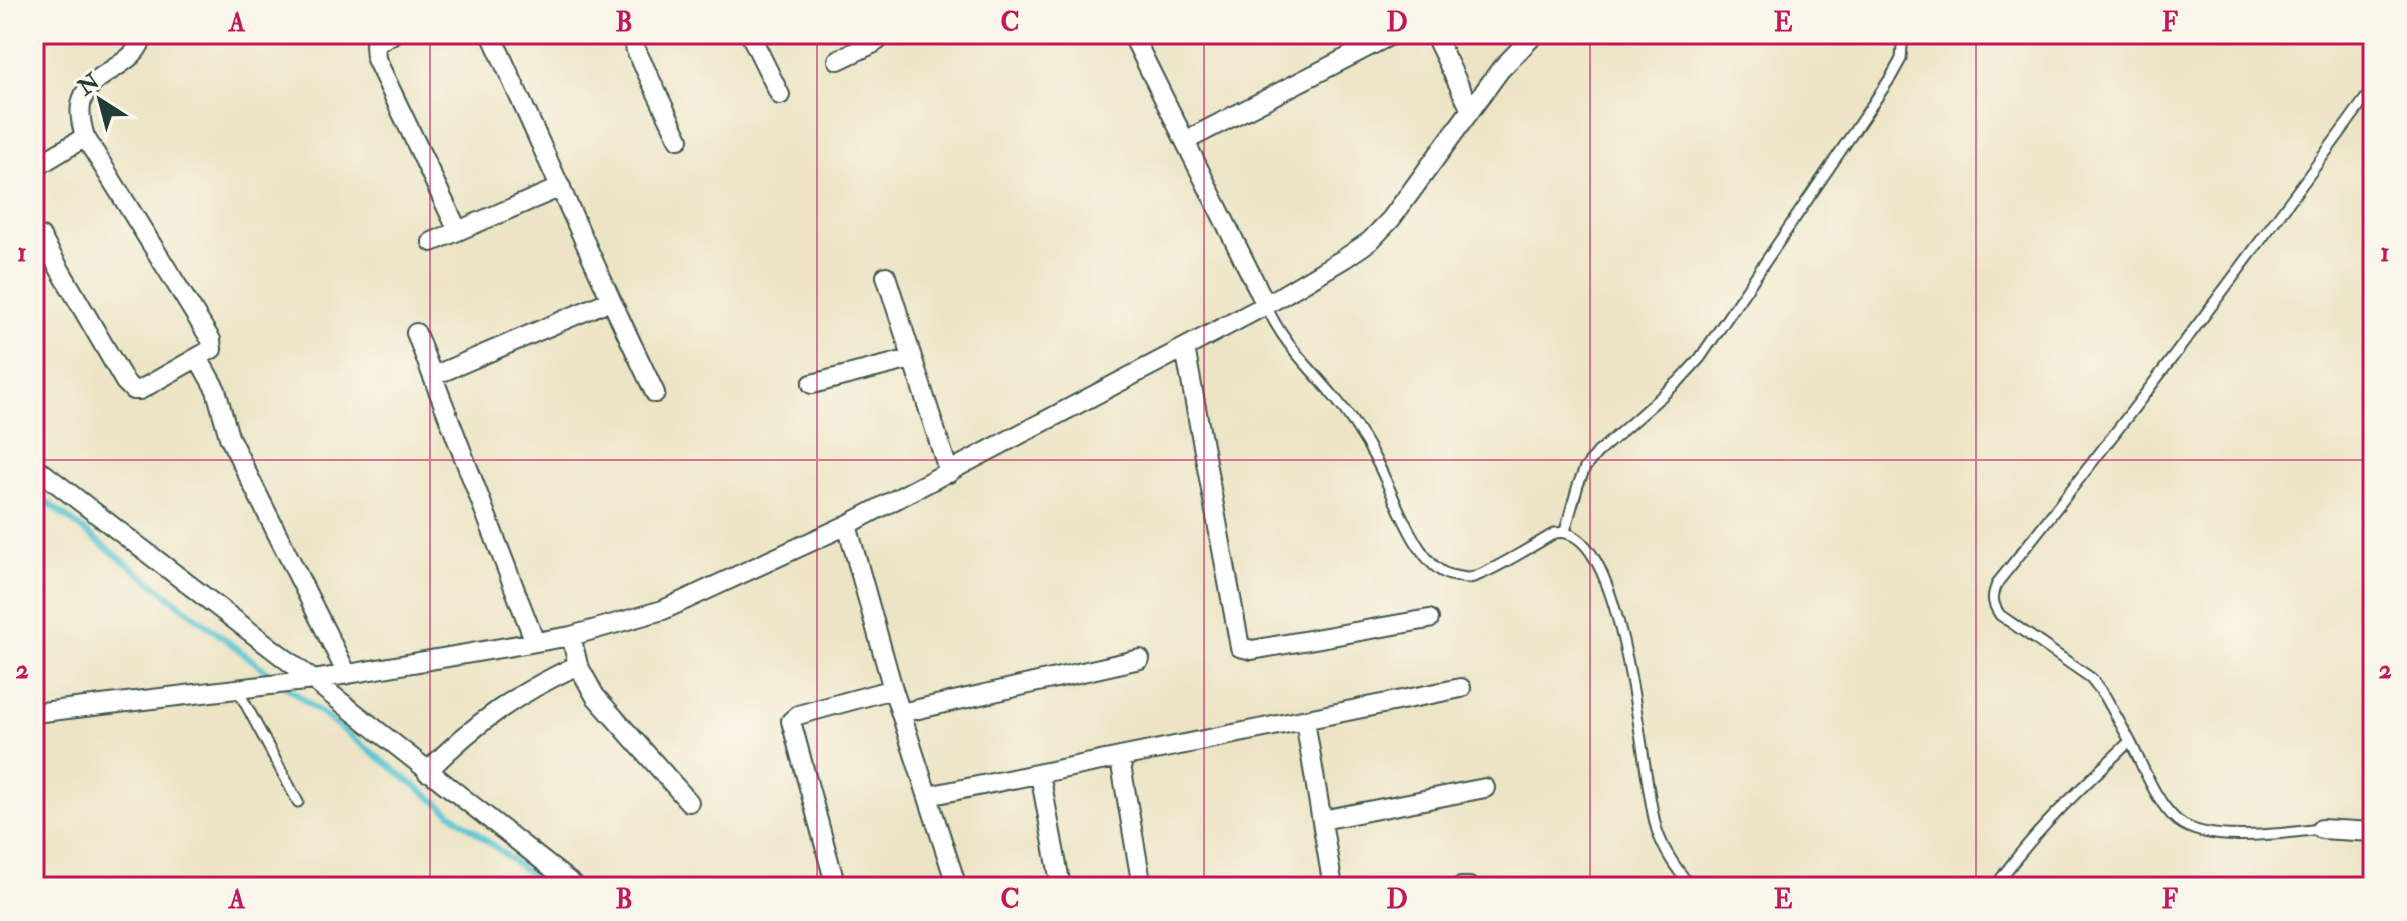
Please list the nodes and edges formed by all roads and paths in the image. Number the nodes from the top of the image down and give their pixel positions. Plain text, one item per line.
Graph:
1 (143, 34) edge
2 (393, 34) edge
3 (491, 34) edge
4 (634, 34) edge
5 (750, 34) edge
6 (878, 34) edge
7 (1132, 34) edge
8 (1393, 34) edge
9 (1434, 34) edge
10 (1535, 34) edge
11 (1903, 34) edge
12 (838, 60) dead end
13 (2373, 88) edge
14 (780, 95) dead end
15 (1471, 110) junction
16 (85, 137) junction
17 (679, 139) dead end
18 (1185, 141) junction
19 (34, 168) edge
20 (561, 187) junction
21 (458, 231) junction
22 (41, 237) dead end
23 (432, 242) dead end
24 (886, 276) dead end
25 (611, 300) junction
26 (1266, 305) junction
27 (416, 333) dead end
28 (1185, 348) junction
29 (198, 358) junction
30 (911, 359) junction
31 (433, 376) junction
32 (812, 384) dead end
33 (655, 393) dead end
34 (34, 466) edge
35 (949, 473) junction
36 (847, 525) junction
37 (1565, 531) junction
38 (1429, 619) dead end
39 (571, 636) junction
40 (535, 642) junction
41 (1140, 659) dead end
42 (578, 665) junction
43 (347, 674) junction
44 (308, 681) junction
45 (1461, 688) dead end
46 (893, 689) junction
47 (246, 690) junction
48 (34, 713) edge
49 (901, 713) junction
50 (1305, 721) junction
51 (2130, 741) junction
52 (1120, 759) junction
53 (427, 772) junction
54 (1040, 774) junction
55 (1485, 788) dead end
56 (928, 796) junction
57 (298, 802) dead end
58 (689, 802) dead end
59 (1322, 820) junction
60 (2321, 829) joint
61 (2373, 832) edge
62 (576, 887) edge
63 (836, 887) edge
64 (957, 887) edge
65 (1061, 887) edge
66 (1142, 887) edge
67 (1333, 887) edge
68 (1461, 887) edge
69 (1469, 887) edge
70 (1691, 887) edge
71 (1995, 887) edge

1 - 16 street
2 - 21 street
3 - 20 street
4 - 17 street
5 - 14 street
6 - 12 street
7 - 18 street
8 - 18 street
9 - 15 street
10 - 15 street
11 - 37 lane
13 - 51 lane
15 - 26 street
16 - 19 street
16 - 29 street
18 - 26 street
20 - 21 street
20 - 25 street
21 - 23 street
22 - 29 street
24 - 30 street
25 - 31 street
25 - 33 street
26 - 28 street
26 - 37 lane
27 - 31 street
28 - 35 street
28 - 38 street
29 - 43 street
30 - 32 street
30 - 35 street
31 - 40 street
34 - 44 street
35 - 36 street
36 - 39 street
36 - 46 street
37 - 70 lane
39 - 40 street
39 - 42 street
40 - 43 street
41 - 49 street
42 - 53 street
42 - 58 street
43 - 44 street
44 - 47 street
44 - 53 street
45 - 50 street
46 - 49 street
46 - 63 street
47 - 48 street
47 - 57 lane
49 - 56 street
50 - 52 street
50 - 59 street
51 - 60 lane
51 - 71 lane
52 - 54 street
52 - 66 street
53 - 62 street
54 - 56 street
54 - 65 street
55 - 59 street
56 - 64 street
59 - 67 street
60 - 61 street
68 - 69 street

